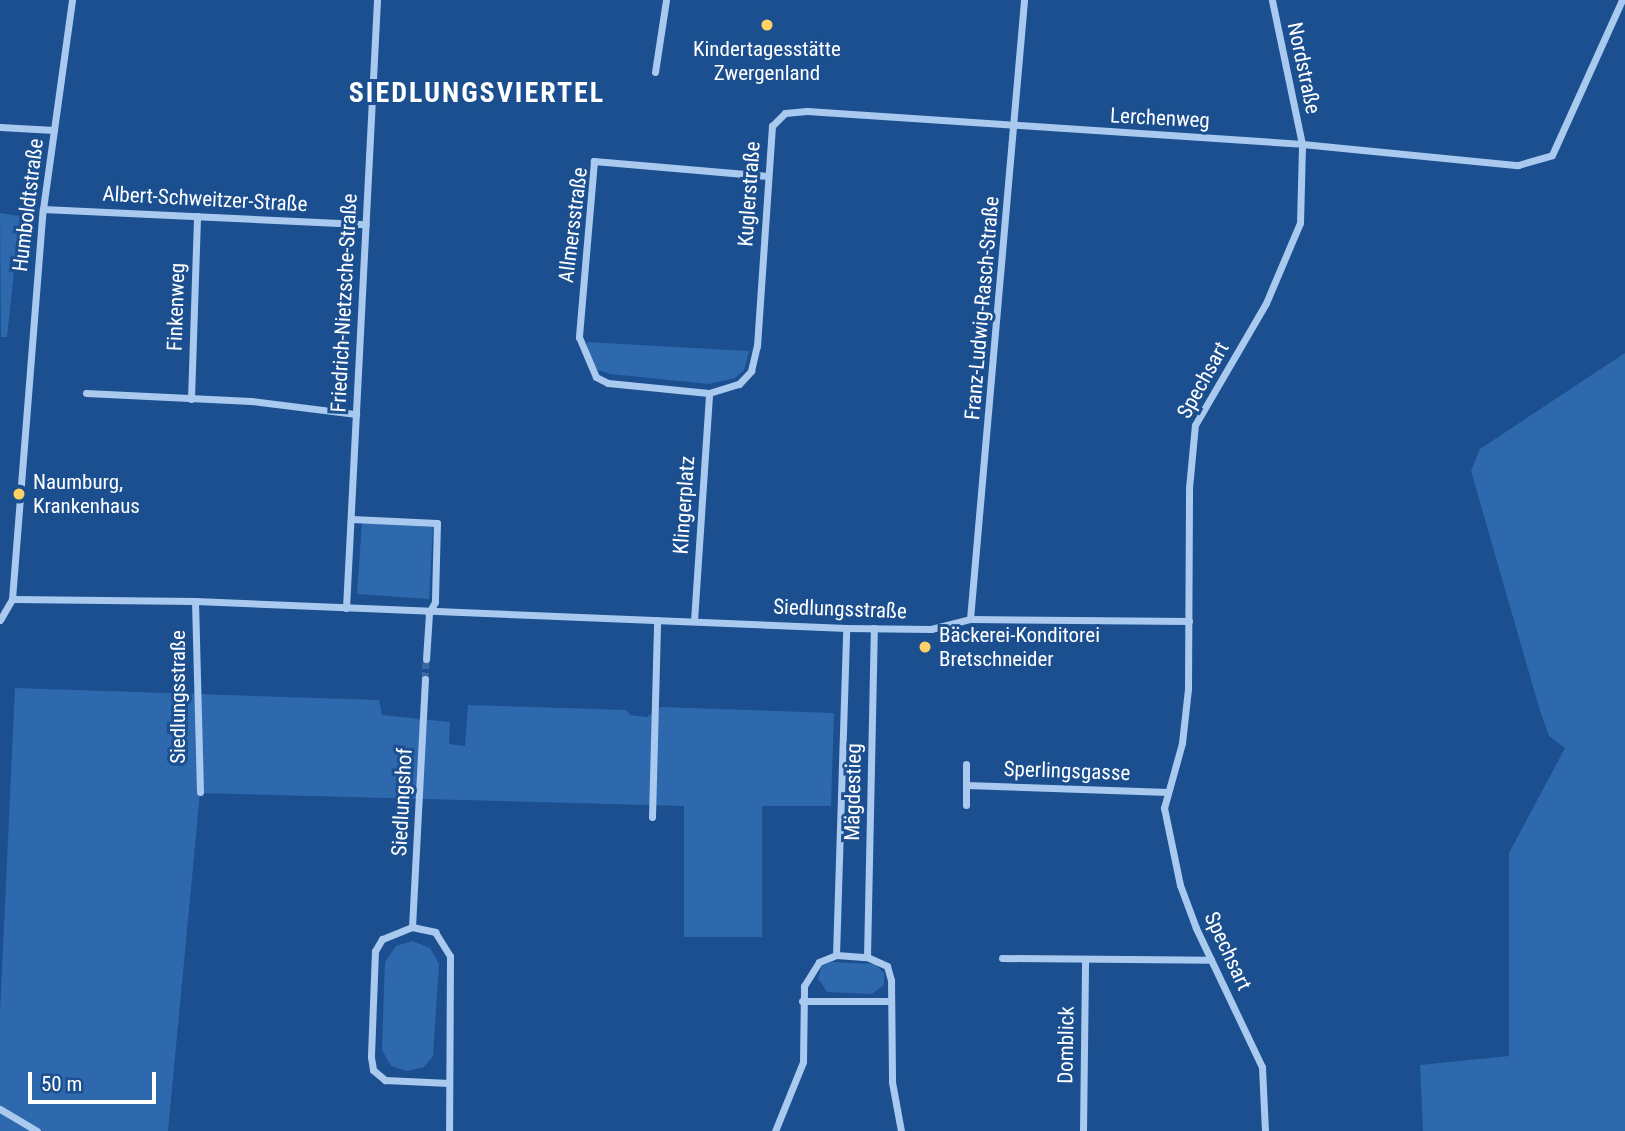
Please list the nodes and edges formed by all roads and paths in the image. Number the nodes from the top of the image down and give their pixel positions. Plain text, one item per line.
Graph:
1 (72, 0) edge
2 (377, 0) edge
3 (666, 0) edge
4 (1024, 0) edge
5 (1272, 0) edge
6 (1622, 0) edge
7 (655, 72) dead end
8 (0, 127) edge
9 (1016, 127) junction
10 (54, 130) junction
11 (1302, 144) junction
12 (768, 176) junction
13 (43, 209) junction
14 (197, 216) junction
15 (366, 224) junction
16 (86, 393) dead end
17 (709, 393) junction
18 (191, 399) junction
19 (356, 414) junction
20 (352, 519) junction
21 (12, 599) junction
22 (195, 601) junction
23 (346, 608) junction
24 (429, 613) junction
25 (970, 619) junction
26 (0, 620) edge
27 (657, 620) junction
28 (694, 621) junction
29 (1189, 621) junction
30 (846, 628) junction
31 (874, 628) junction
32 (426, 659) tunnel mouth
33 (425, 679) tunnel mouth
34 (966, 764) dead end
35 (966, 785) junction
36 (200, 792) dead end
37 (1168, 792) junction
38 (966, 805) dead end
39 (652, 817) dead end
40 (412, 927) junction
41 (836, 955) junction
42 (867, 957) junction
43 (1002, 958) dead end
44 (1085, 959) junction
45 (1212, 960) junction
46 (802, 1001) junction
47 (890, 1001) junction
48 (449, 1083) junction
49 (0, 1109) edge
50 (37, 1131) edge
51 (449, 1131) edge
52 (775, 1131) edge
53 (901, 1131) edge
54 (1083, 1131) edge
55 (1265, 1131) edge

1 - 10 street, Humboldtstraße
2 - 15 street, Friedrich-Nietzsche-Straße
3 - 7 street
4 - 9 street, Franz-Ludwig-Rasch-Straße
5 - 11 street, Nordstraße
6 - 11 street
8 - 10 street
9 - 11 street, Lerchenweg
9 - 12 street, Kuglerstraße
9 - 25 street, Franz-Ludwig-Rasch-Straße
10 - 13 street, Humboldtstraße
11 - 29 street, Spechsart
12 - 17 street, Kuglerstraße
12 - 17 street, Allmersstraße
13 - 14 street, Albert-Schweitzer-Straße
13 - 21 street, Humboldtstraße
14 - 15 street, Albert-Schweitzer-Straße
14 - 18 street, Finkenweg
15 - 19 street, Friedrich-Nietzsche-Straße
16 - 18 street
17 - 28 street, Klingerplatz
18 - 19 street
19 - 20 street, Friedrich-Nietzsche-Straße
20 - 23 street, Friedrich-Nietzsche-Straße
20 - 24 street
21 - 22 street, Siedlungsstraße
21 - 26 street, Humboldtstraße
22 - 23 street, Siedlungsstraße
22 - 36 street, Siedlungsstraße
23 - 24 street, Siedlungsstraße
24 - 27 street, Siedlungsstraße
24 - 32 street
25 - 29 street, Siedlungsstraße
25 - 31 street, Siedlungsstraße
27 - 28 street, Siedlungsstraße
27 - 39 street
28 - 30 street, Siedlungsstraße
29 - 37 street, Spechsart
30 - 31 street, Siedlungsstraße
30 - 41 street, Mägdestieg
31 - 42 street, Mägdestieg
33 - 40 street, Siedlungshof
34 - 35 street
35 - 37 street, Sperlingsgasse
35 - 38 street
37 - 45 street, Spechsart
40 - 48 street
40 - 48 street
41 - 42 street
41 - 46 street
42 - 47 street
43 - 44 street
44 - 45 street
44 - 54 street, Domblick
45 - 55 street, Spechsart
46 - 47 street
46 - 52 street
47 - 53 street
48 - 51 street
49 - 50 street

